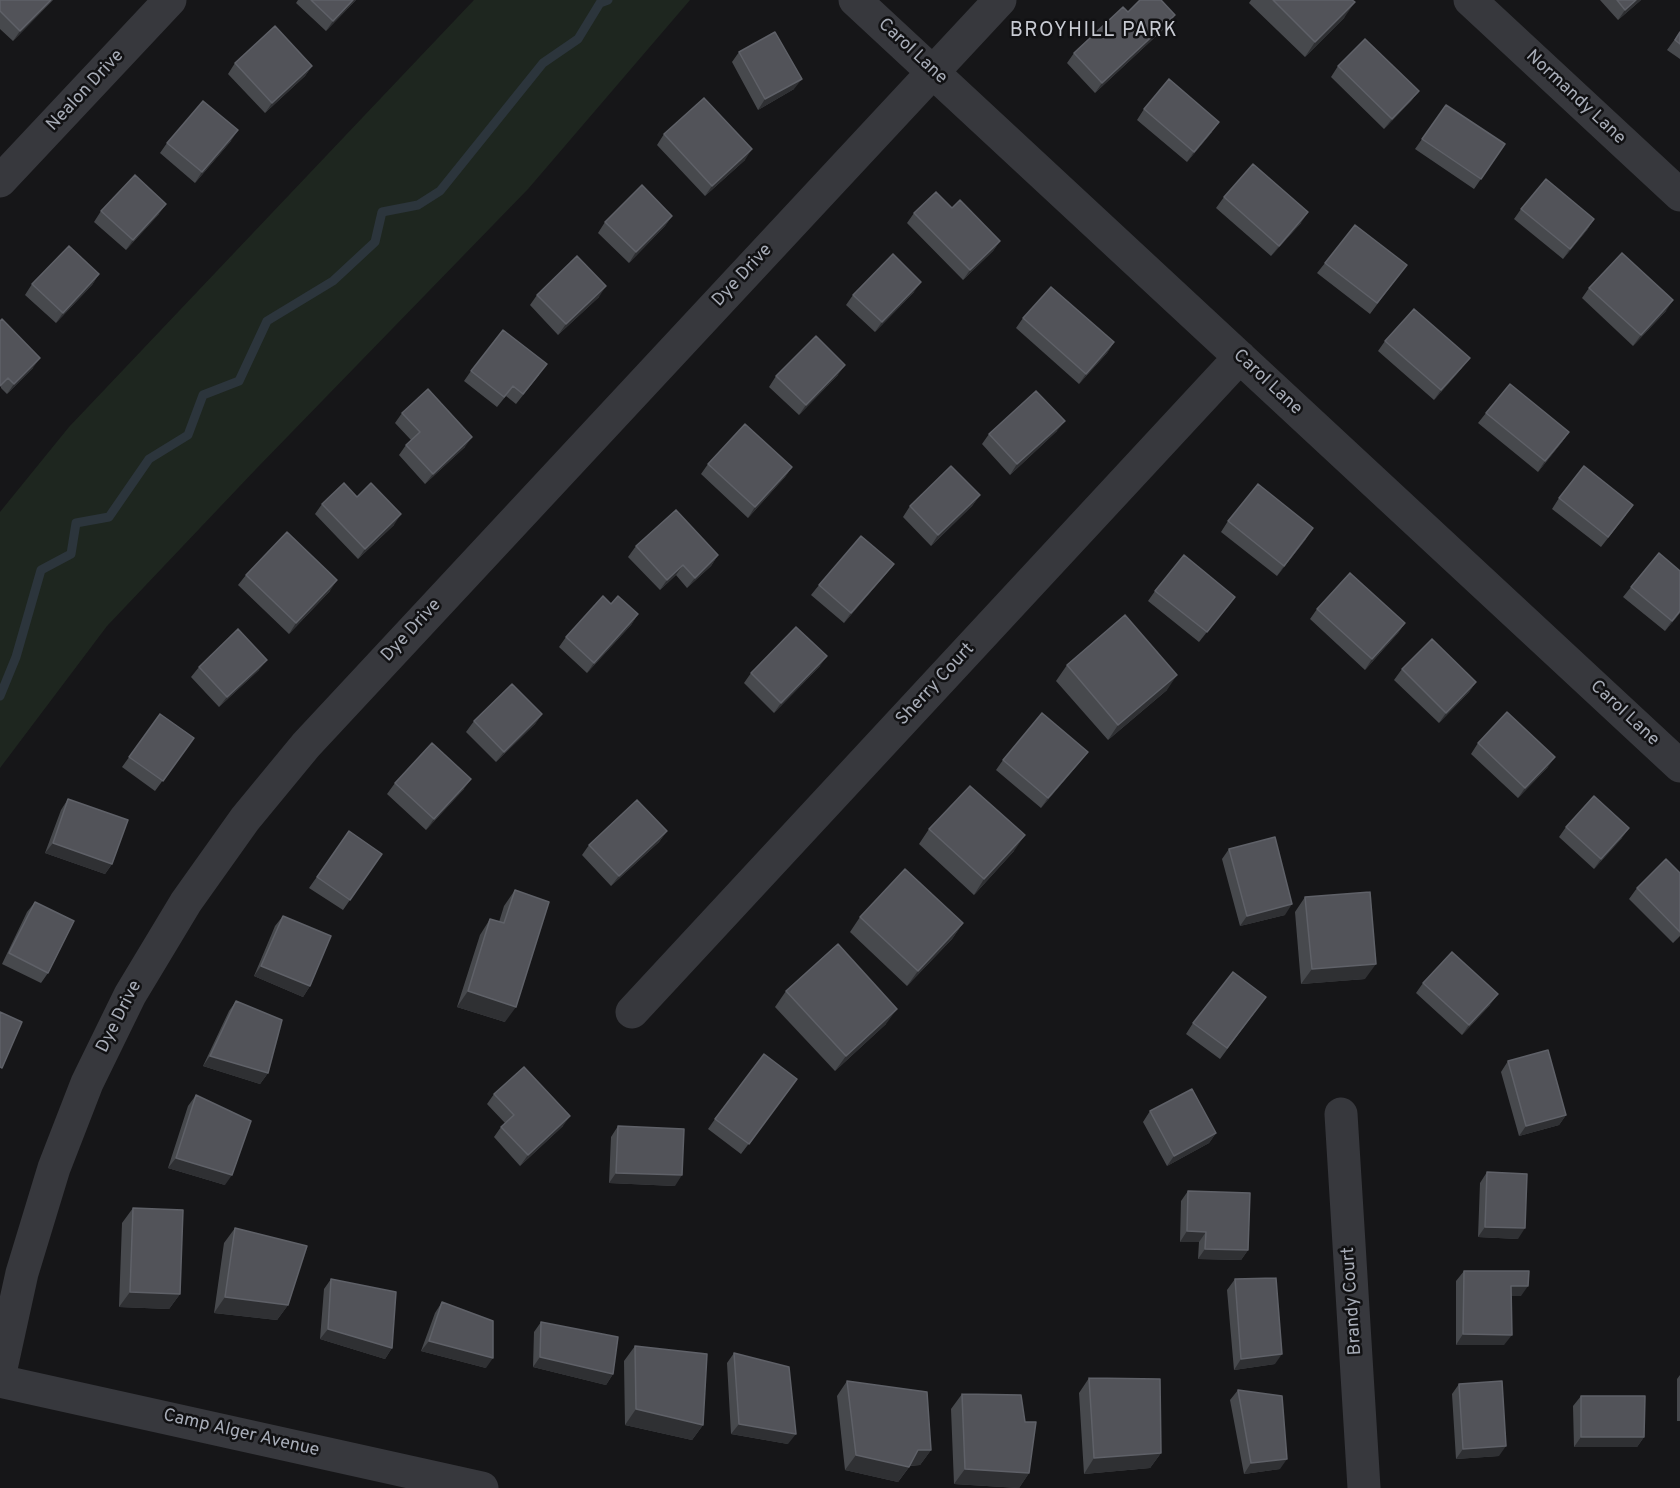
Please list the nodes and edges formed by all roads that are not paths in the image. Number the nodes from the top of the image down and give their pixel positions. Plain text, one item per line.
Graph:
1 (170, 0) edge
2 (855, 0) edge
3 (1000, 0) edge
4 (1470, 0) edge
5 (933, 72) junction
6 (0, 181) edge
7 (1680, 195) edge
8 (1240, 357) junction
9 (1680, 766) edge
10 (632, 1012) dead end
11 (1341, 1114) dead end
12 (0, 1373) edge
13 (0, 1381) edge
14 (482, 1488) edge
15 (1364, 1488) edge

1 - 6 street, Nealon Drive
2 - 5 street, Carol Lane
3 - 5 street, Dye Drive
4 - 7 street, Normandy Lane
5 - 8 street, Carol Lane
5 - 12 street, Dye Drive
8 - 9 street, Carol Lane
8 - 10 street, Sherry Court
11 - 15 street, Brandy Court
13 - 14 street, Camp Alger Avenue

